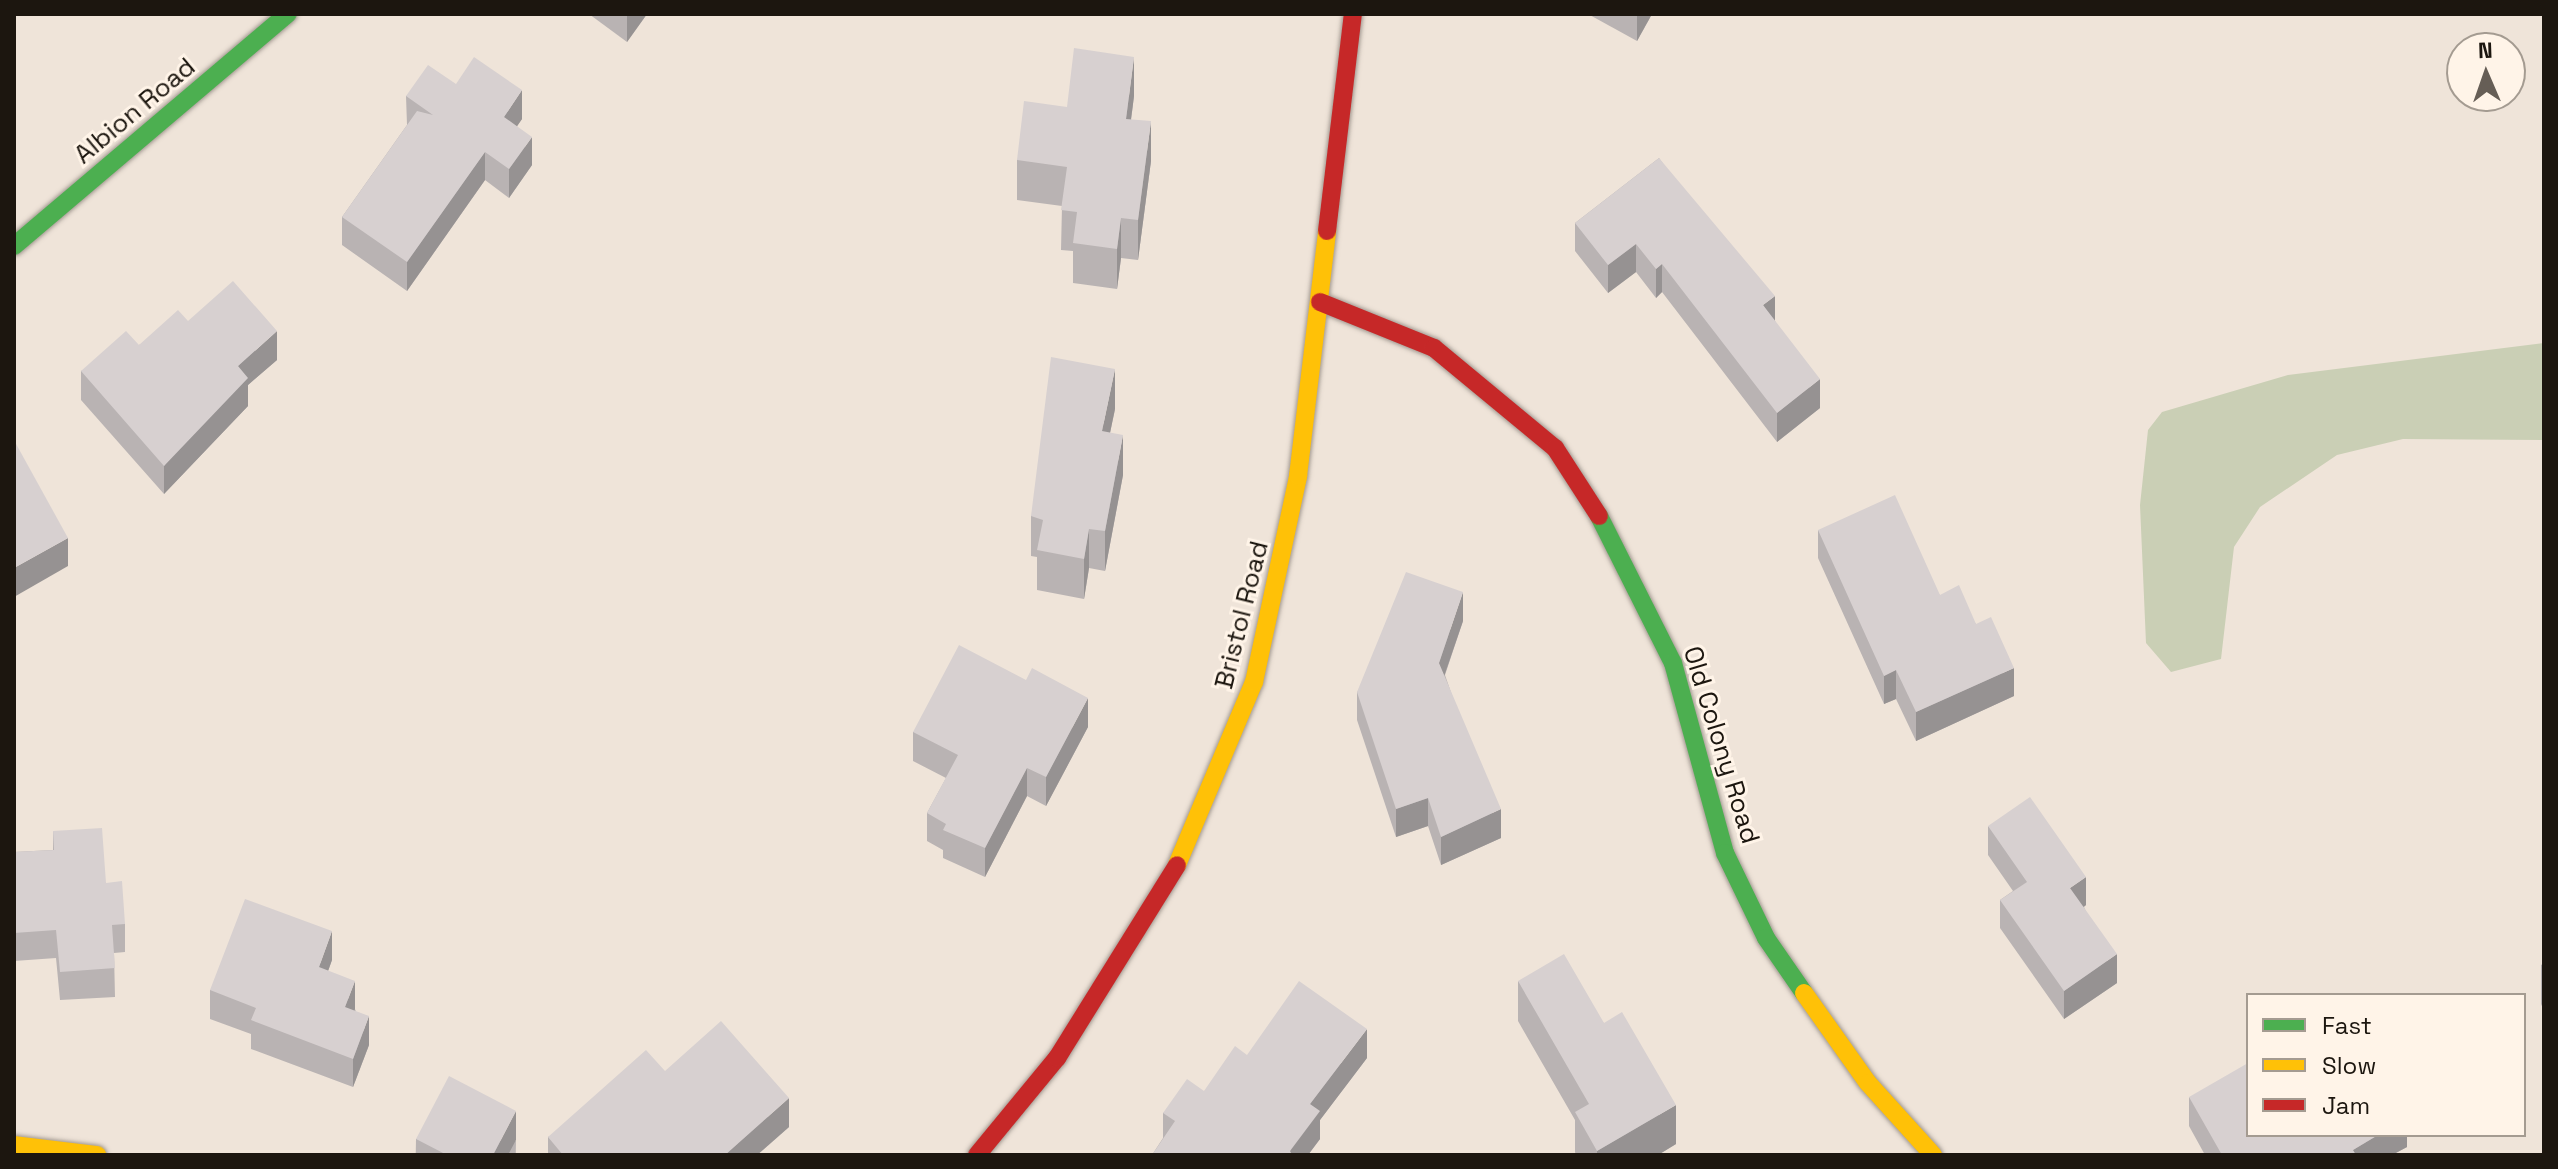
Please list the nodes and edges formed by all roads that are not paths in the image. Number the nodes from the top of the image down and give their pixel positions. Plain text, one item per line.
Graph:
1 (288, 14) edge
2 (1353, 14) edge
3 (14, 246) edge
4 (1320, 302) junction
5 (14, 1145) edge
6 (97, 1155) edge
7 (977, 1155) edge
8 (1933, 1155) edge

1 - 3 street, Albion Road
2 - 4 street, Bristol Road
4 - 7 street, Bristol Road
4 - 8 street, Old Colony Road
5 - 6 street

